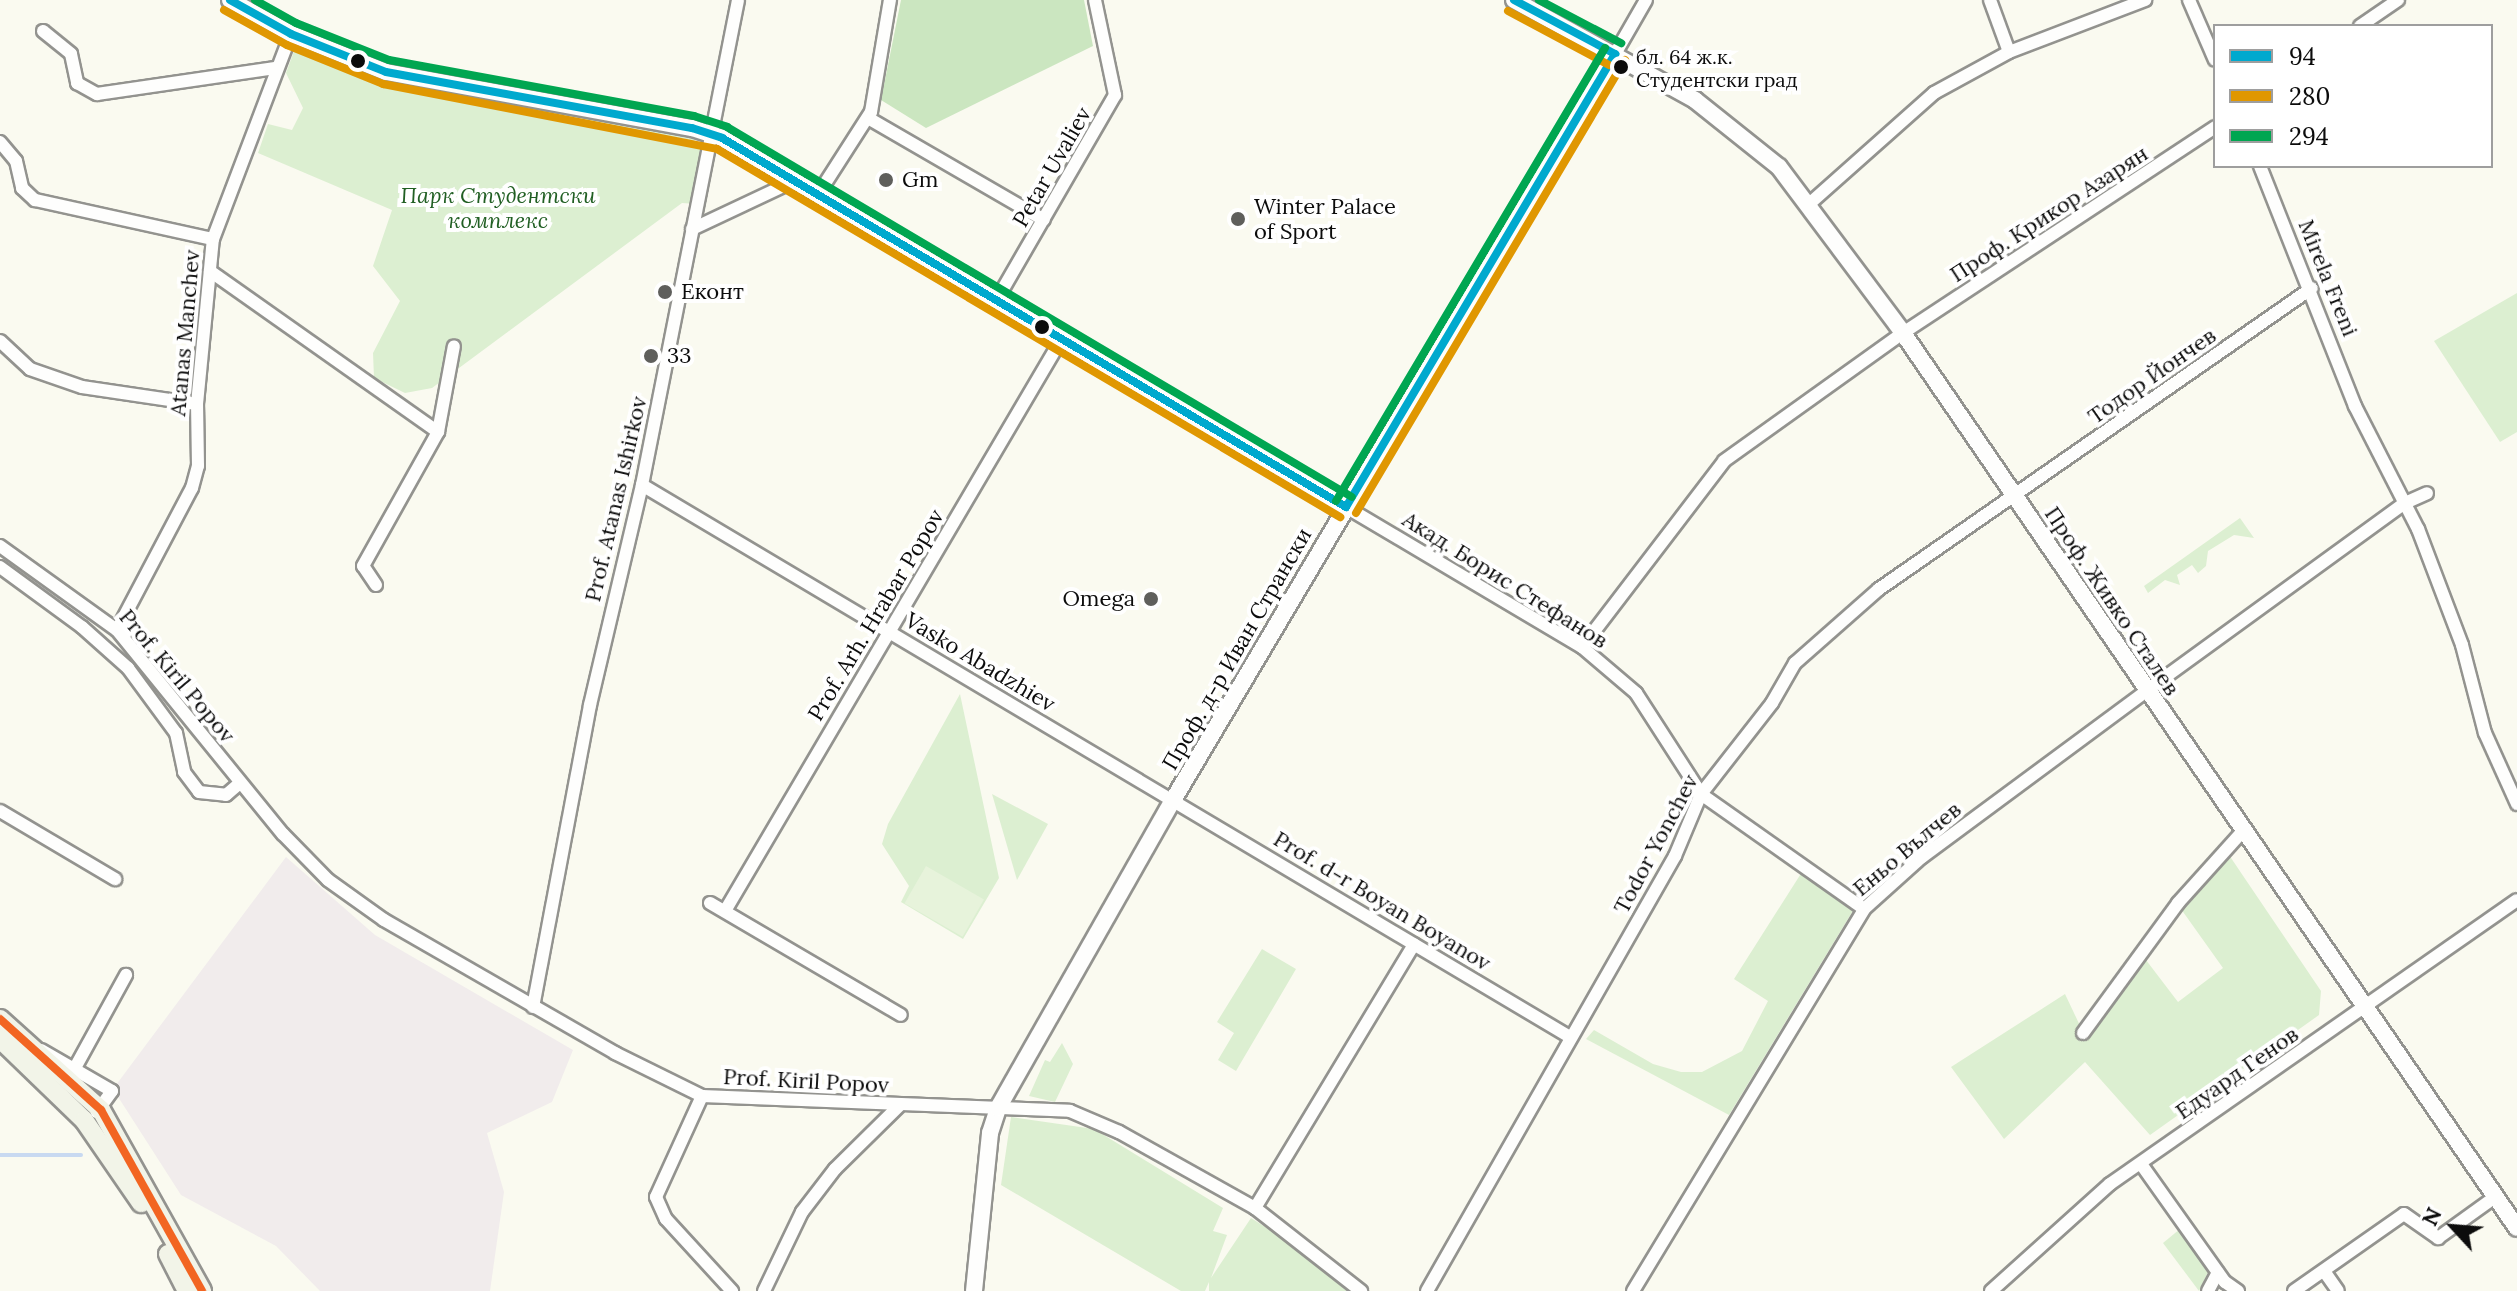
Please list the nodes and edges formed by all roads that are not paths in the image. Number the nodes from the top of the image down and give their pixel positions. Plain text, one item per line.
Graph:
1 (230, 0) edge
2 (738, 0) edge
3 (890, 0) edge
4 (1095, 0) edge
5 (1514, 0) edge
6 (1646, 0) edge
7 (1990, 0) edge
8 (2145, 0) edge
9 (2189, 0) edge
10 (2398, 0) edge
11 (2385, 4) edge
12 (257, 7) edge
13 (2362, 24) edge
14 (43, 31) dead end
15 (291, 34) junction
16 (2009, 52) junction
17 (1615, 54) junction
18 (2213, 55) edge
19 (275, 68) junction
20 (868, 118) junction
21 (2213, 128) edge
22 (711, 134) junction
23 (0, 142) edge
24 (2261, 168) edge
25 (794, 181) junction
26 (817, 196) junction
27 (1808, 205) junction
28 (1044, 220) junction
29 (692, 229) junction
30 (213, 239) junction
31 (210, 271) junction
32 (2312, 288) junction
33 (996, 301) junction
34 (1903, 333) junction
35 (1061, 340) junction
36 (0, 341) edge
37 (454, 346) dead end
38 (197, 404) junction
39 (438, 432) junction
40 (642, 485) junction
41 (2427, 493) dead end
42 (2015, 497) junction
43 (2405, 503) junction
44 (1346, 507) junction
45 (0, 546) edge
46 (0, 567) edge
47 (376, 585) dead end
48 (117, 630) junction
49 (890, 630) junction
50 (1582, 647) junction
51 (2146, 691) junction
52 (240, 783) junction
53 (1701, 794) junction
54 (1173, 800) junction
55 (2517, 804) edge
56 (0, 811) edge
57 (2242, 832) junction
58 (115, 879) dead end
59 (2517, 900) edge
60 (710, 903) dead end
61 (1864, 909) junction
62 (725, 911) junction
63 (1414, 944) junction
64 (126, 975) dead end
65 (533, 1007) junction
66 (2363, 1010) junction
67 (901, 1015) dead end
68 (0, 1019) edge
69 (2083, 1033) dead end
70 (1570, 1037) junction
71 (0, 1039) edge
72 (34, 1046) junction
73 (76, 1066) junction
74 (702, 1096) junction
75 (900, 1105) junction
76 (998, 1108) junction
77 (101, 1110) junction
78 (84, 1120) junction
79 (2141, 1164) junction
80 (2495, 1197) junction
81 (1255, 1208) junction
82 (2517, 1228) edge
83 (2324, 1271) junction
84 (2218, 1272) junction
85 (187, 1291) edge
86 (202, 1291) edge
87 (732, 1291) edge
88 (764, 1291) edge
89 (974, 1291) edge
90 (1361, 1291) edge
91 (1427, 1291) edge
92 (1633, 1291) edge
93 (1991, 1291) edge
94 (2208, 1291) edge
95 (2238, 1291) edge
96 (2294, 1291) edge
97 (2338, 1291) edge

1 - 12 street
2 - 22 street, Prof. Atanas Ishirkov
3 - 20 street
4 - 28 street, Petar Uvaliev
5 - 17 street, Проф. Живко Сталев
6 - 17 street
7 - 16 street
8 - 16 street
9 - 18 street
10 - 11 street
11 - 13 street
12 - 15 street
14 - 19 street
15 - 19 street, Atanas Manchev
15 - 22 street
16 - 27 street
17 - 27 street, Проф. Живко Сталев
17 - 44 street, Проф. д-р Иван Странски
19 - 30 street, Atanas Manchev
20 - 26 street
20 - 28 street
21 - 34 street, Проф. Крикор Азарян
22 - 25 street
22 - 29 street, Prof. Atanas Ishirkov
23 - 30 street
24 - 32 street, Mirela Freni
25 - 26 street
25 - 29 street
26 - 33 street
27 - 34 street, Проф. Живко Сталев
28 - 33 street, Petar Uvaliev
29 - 40 street, Prof. Atanas Ishirkov
30 - 31 street, Atanas Manchev
31 - 38 street, Atanas Manchev
31 - 39 street
32 - 42 street, Тодор Йончев
32 - 43 street, Mirela Freni
33 - 35 street
34 - 42 street, Проф. Живко Сталев
34 - 50 street, Проф. Крикор Азарян
35 - 44 street
35 - 49 street, Prof. Arh. Hrabar Popov
36 - 38 street
37 - 39 street
38 - 48 street, Atanas Manchev
39 - 47 street
40 - 49 street, Vasko Abadzhiev
40 - 65 street, Prof. Atanas Ishirkov
41 - 43 street, Еньо Вълчев
42 - 51 street, Проф. Живко Сталев
42 - 53 street, Todor Yonchev
43 - 51 street, Еньо Вълчев
43 - 55 street, Mirela Freni
44 - 50 street, Акад. Борис Стефанов
44 - 54 street, Проф. д-р Иван Странски
45 - 48 street, Prof. Kiril Popov
46 - 52 street, Prof. Kiril Popov
48 - 52 street, Prof. Kiril Popov
49 - 54 street, Vasko Abadzhiev
49 - 62 street, Prof. Arh. Hrabar Popov
50 - 53 street, Акад. Борис Стефанов
51 - 57 street, Проф. Живко Сталев
51 - 61 street, Еньо Вълчев
52 - 65 street, Prof. Kiril Popov
53 - 61 street, Акад. Борис Стефанов
53 - 70 street, Todor Yonchev
54 - 63 street, Prof. d-r Boyan Boyanov
54 - 76 street, Проф. д-р Иван Странски
56 - 58 street
57 - 66 street, Проф. Живко Сталев
57 - 69 street
59 - 66 street, Едуард Генов
60 - 62 street
61 - 92 street, Еньо Вълчев
62 - 67 street
63 - 70 street, Prof. d-r Boyan Boyanov
63 - 81 street
64 - 73 street
65 - 74 street, Prof. Kiril Popov
66 - 79 street, Едуард Генов
66 - 80 street, Проф. Живко Сталев
68 - 72 main road
70 - 91 street, Todor Yonchev
71 - 78 main road
72 - 73 street
72 - 77 main road
73 - 77 street
74 - 75 street, Prof. Kiril Popov
74 - 87 street
75 - 76 street, Prof. Kiril Popov
75 - 88 street
76 - 81 street, Prof. Kiril Popov
76 - 89 street, Проф. д-р Иван Странски
77 - 78 street
77 - 86 main road
78 - 85 main road
79 - 84 street
79 - 93 street, Едуард Генов
80 - 82 street, Проф. Живко Сталев
80 - 83 street
81 - 90 street, Prof. Kiril Popov
83 - 96 street
83 - 97 street
84 - 94 street
84 - 95 street

